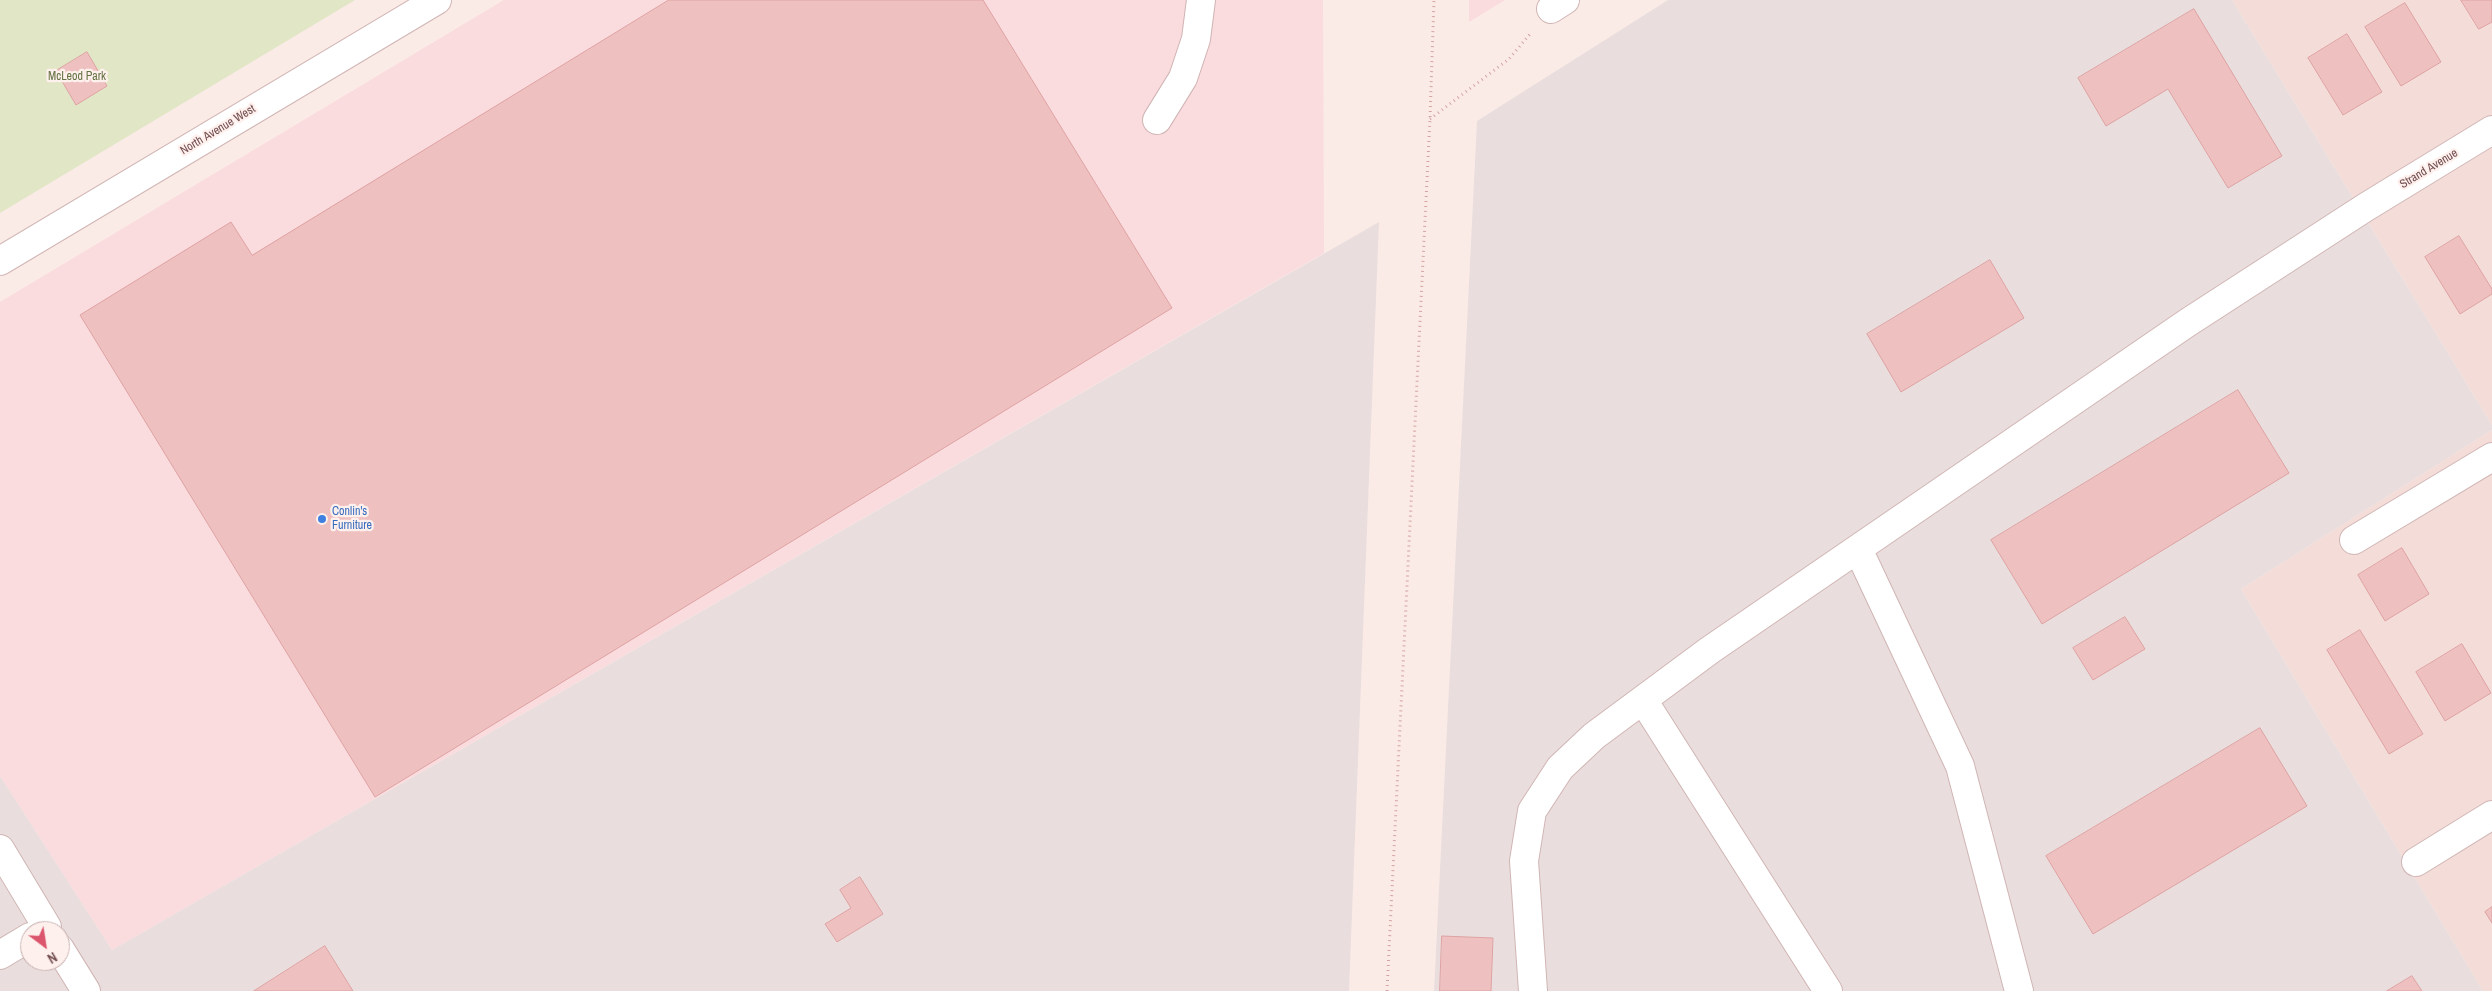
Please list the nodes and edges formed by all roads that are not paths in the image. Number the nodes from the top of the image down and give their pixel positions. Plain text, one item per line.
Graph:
1 (437, 0) edge
2 (1201, 0) edge
3 (1157, 120) dead end
4 (2492, 130) edge
5 (0, 261) edge
6 (2492, 457) edge
7 (2354, 540) dead end
8 (1858, 549) junction
9 (1643, 700) junction
10 (2492, 815) edge
11 (0, 849) edge
12 (2416, 862) dead end
13 (38, 921) edge
14 (20, 946) edge
15 (0, 955) edge
16 (70, 969) edge
17 (86, 991) edge
18 (1533, 991) edge
19 (1828, 991) edge
20 (2018, 991) edge

1 - 5 street, North Avenue West
2 - 3 street
4 - 8 street, Strand Avenue
6 - 7 street
8 - 9 street, Strand Avenue
8 - 20 street
9 - 18 street, Strand Avenue
9 - 19 street
10 - 12 street
11 - 13 street
14 - 15 street
16 - 17 street

